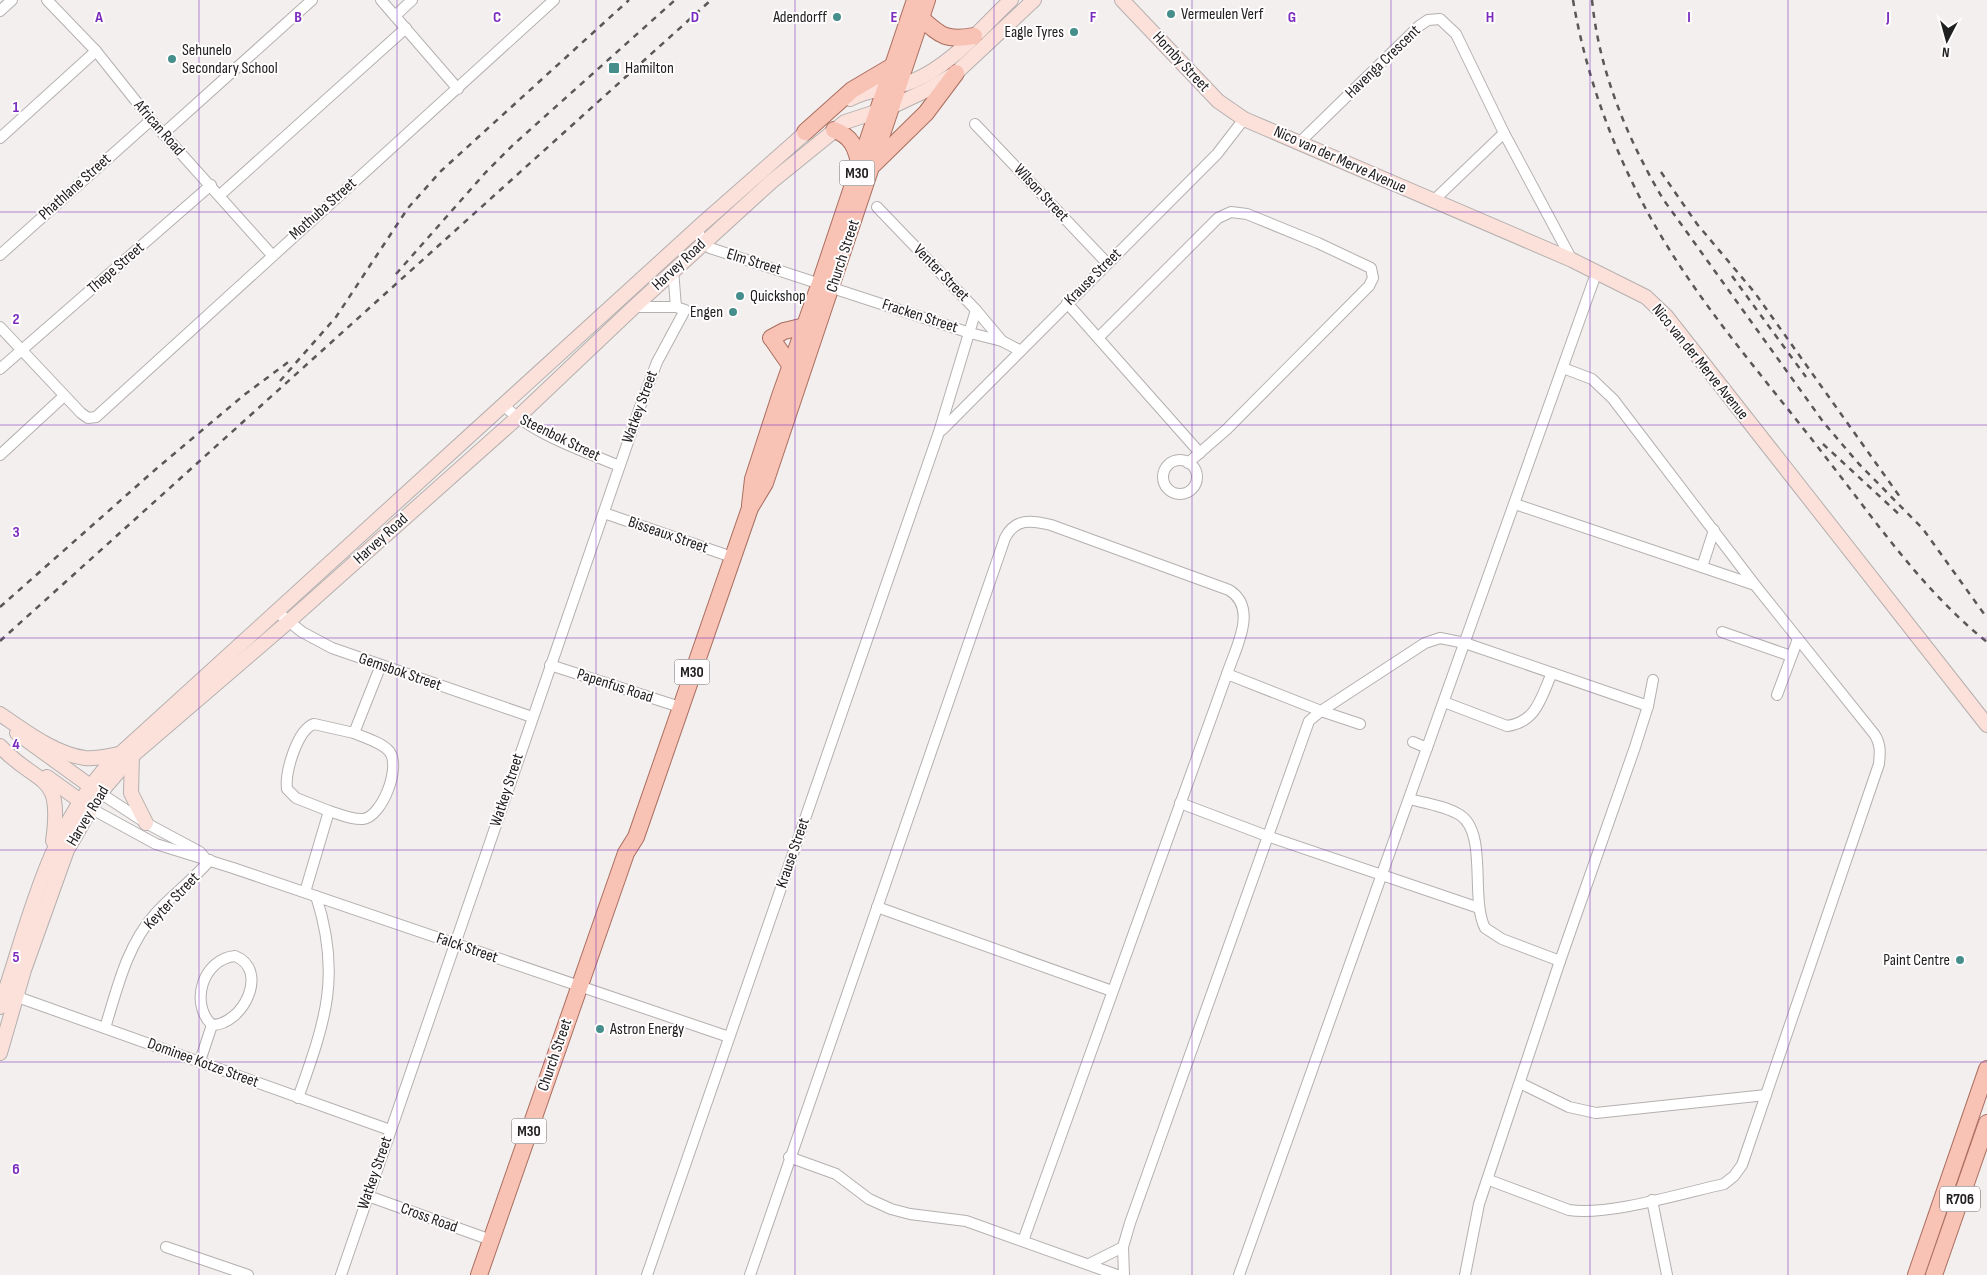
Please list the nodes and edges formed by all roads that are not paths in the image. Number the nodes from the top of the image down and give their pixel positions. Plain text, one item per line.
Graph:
1 (12, 0) edge
2 (47, 0) edge
3 (312, 0) edge
4 (380, 0) edge
5 (412, 0) edge
6 (554, 0) edge
7 (914, 0) edge
8 (927, 0) edge
9 (1011, 0) edge
10 (1034, 0) edge
11 (1122, 0) edge
12 (0, 11) edge
13 (395, 16) junction
14 (921, 18) junction
15 (406, 28) junction
16 (974, 36) junction
17 (96, 51) junction
18 (891, 67) junction
19 (956, 72) junction
20 (892, 86) junction
21 (458, 89) junction
22 (884, 108) junction
23 (151, 120) junction
24 (1244, 120) junction
25 (975, 124) dead end
26 (834, 130) junction
27 (805, 132) junction
28 (1504, 133) junction
29 (163, 134) junction
30 (0, 138) edge
31 (1300, 142) junction
32 (866, 166) junction
33 (761, 171) junction
34 (771, 182) junction
35 (211, 185) junction
36 (220, 195) junction
37 (1433, 201) junction
38 (877, 207) dead end
39 (697, 229) junction
40 (703, 243) junction
41 (0, 255) edge
42 (272, 255) junction
43 (1572, 260) junction
44 (1106, 263) junction
45 (673, 270) junction
46 (1597, 272) junction
47 (826, 285) junction
48 (1067, 303) junction
49 (634, 307) junction
50 (681, 308) junction
51 (976, 310) junction
52 (805, 326) junction
53 (0, 327) edge
54 (970, 333) junction
55 (1098, 337) junction
56 (1002, 341) junction
57 (1019, 350) junction
58 (21, 351) junction
59 (790, 365) junction
60 (1563, 368) junction
61 (0, 369) edge
62 (64, 396) junction
63 (503, 405) junction
64 (517, 418) junction
65 (939, 432) junction
66 (1200, 453) junction
67 (0, 455) edge
68 (1188, 463) dead end
69 (619, 466) junction
70 (1515, 504) junction
71 (750, 508) junction
72 (604, 513) junction
73 (1714, 530) junction
74 (732, 557) junction
75 (1702, 567) junction
76 (1755, 585) junction
77 (276, 611) junction
78 (288, 622) junction
79 (1722, 632) dead end
80 (1798, 639) junction
81 (1465, 643) junction
82 (1791, 656) junction
83 (550, 664) junction
84 (381, 665) junction
85 (1552, 673) junction
86 (1227, 674) junction
87 (1653, 680) dead end
88 (1776, 695) dead end
89 (1444, 702) junction
90 (1648, 706) junction
91 (680, 707) junction
92 (1321, 711) junction
93 (0, 714) edge
94 (532, 717) junction
95 (0, 718) edge
96 (1360, 724) dead end
97 (1987, 725) edge
98 (354, 734) junction
99 (0, 742) edge
100 (1413, 742) dead end
101 (0, 746) edge
102 (1427, 748) junction
103 (126, 755) junction
104 (95, 790) junction
105 (1409, 798) junction
106 (1180, 803) junction
107 (85, 804) junction
108 (328, 811) junction
109 (146, 823) junction
110 (1267, 836) junction
111 (51, 851) junction
112 (208, 859) junction
113 (1383, 874) junction
114 (304, 892) junction
115 (316, 896) junction
116 (877, 907) junction
117 (1479, 908) junction
118 (456, 944) junction
119 (1560, 961) junction
120 (582, 988) junction
121 (1112, 991) junction
122 (10, 995) junction
123 (0, 1007) edge
124 (212, 1025) junction
125 (105, 1028) junction
126 (729, 1037) junction
127 (0, 1053) edge
128 (200, 1061) junction
129 (1987, 1070) edge
130 (1520, 1083) junction
131 (1766, 1095) junction
132 (298, 1098) junction
133 (1987, 1123) edge
134 (390, 1130) junction
135 (789, 1157) junction
136 (1488, 1180) junction
137 (368, 1196) junction
138 (1652, 1200) junction
139 (491, 1240) junction
140 (1023, 1240) junction
141 (1926, 1245) junction
142 (166, 1247) dead end
143 (1123, 1247) junction
144 (1942, 1251) junction
145 (1089, 1264) junction
146 (244, 1274) edge
147 (341, 1275) edge
148 (479, 1275) edge
149 (487, 1275) edge
150 (647, 1275) edge
151 (750, 1275) edge
152 (1117, 1275) edge
153 (1124, 1275) edge
154 (1239, 1275) edge
155 (1465, 1275) edge
156 (1667, 1275) edge
157 (1916, 1275) edge
158 (1934, 1275) edge

1 - 12 street
2 - 17 street, African Road
3 - 29 street
4 - 13 street
5 - 13 street
6 - 21 street, Mothuba Street
7 - 18 main road, Church Street / M30
8 - 14 main road, Church Street / M30
9 - 16 main road, Harvey Road
10 - 19 main road, Harvey Road
11 - 24 main road, Hornby Street
13 - 15 street
14 - 16 main road
14 - 20 main road, Church Street / M30
15 - 21 street
15 - 36 street
16 - 20 main road, Harvey Road
17 - 23 street, African Road
17 - 30 street
18 - 20 main road, Church Street / M30
18 - 27 main road
19 - 22 main road, Harvey Road
19 - 32 main road
20 - 22 main road, Church Street / M30
20 - 27 main road, Harvey Road
21 - 42 street, Mothuba Street
22 - 26 main road, Harvey Road
22 - 32 main road, Church Street / M30
23 - 29 street, African Road
23 - 41 street, Phathlane Street
24 - 31 main road, Nico van der Merve Avenue
24 - 44 street, Krause Street
25 - 44 street, Wilson Street
26 - 32 main road
26 - 34 main road, Harvey Road
27 - 33 main road, Harvey Road
28 - 31 street, Havenga Crescent
28 - 37 street
28 - 43 street, Havenga Crescent
29 - 35 street, African Road
31 - 37 main road, Nico van der Merve Avenue
32 - 47 main road, Church Street / M30
33 - 34 main road
33 - 39 main road, Harvey Road
34 - 40 main road, Harvey Road
35 - 36 street, African Road
35 - 58 street, Thepe Street
36 - 42 street, African Road
37 - 43 main road, Nico van der Merve Avenue
38 - 51 street, Venter Street
39 - 40 street
39 - 63 main road, Harvey Road
40 - 45 main road, Harvey Road
40 - 47 street, Elm Street
42 - 62 street, Mothuba Street
43 - 46 main road, Nico van der Merve Avenue
44 - 48 street, Krause Street
45 - 49 main road, Harvey Road
45 - 50 street
46 - 60 street
46 - 97 main road, Nico van der Merve Avenue
47 - 52 main road, Church Street / M30
47 - 54 street, Fracken Street
47 - 71 main road, Church Street / M30
48 - 55 street
48 - 57 street, Krause Street
49 - 50 street
49 - 64 main road, Harvey Road
50 - 69 street, Watkey Street
51 - 54 street, Krause Street
51 - 56 street, Venter Street
52 - 59 main road, Church Street / M30
52 - 59 main road
53 - 58 street
54 - 56 street, Fracken Street
54 - 65 street, Krause Street
55 - 66 street
55 - 66 street
56 - 57 street, Fracken Street
57 - 65 street, Krause Street
58 - 61 street, Thepe Street
58 - 62 street
59 - 71 main road, Church Street / M30
60 - 70 street
60 - 73 street
62 - 67 street
63 - 64 street, Steenbok Street
63 - 77 main road, Harvey Road
64 - 69 street, Steenbok Street
64 - 78 main road, Harvey Road
65 - 126 street, Krause Street
66 - 68 street
69 - 72 street, Watkey Street
70 - 75 street
70 - 81 street
71 - 74 main road, Church Street / M30
72 - 74 street, Bisseaux Street
72 - 83 street, Watkey Street
73 - 75 street
73 - 76 street
74 - 91 main road, Church Street / M30
75 - 76 street
76 - 80 street
77 - 78 street, Gemsbok Street
77 - 103 main road, Harvey Road
78 - 84 street, Gemsbok Street
78 - 103 main road, Harvey Road
79 - 82 street
80 - 82 street
80 - 131 street
81 - 85 street
81 - 89 street
81 - 92 street
82 - 88 street
83 - 91 street, Papenfus Road
83 - 94 street, Watkey Street
84 - 94 street, Gemsbok Street
84 - 98 street
85 - 89 street
85 - 90 street
86 - 92 street
86 - 106 street
86 - 116 street
87 - 90 street
89 - 102 street
90 - 119 street
91 - 120 main road, Church Street / M30
92 - 96 street
92 - 110 street
93 - 103 main road
94 - 118 street, Watkey Street
95 - 104 main road
98 - 108 street
98 - 108 street
99 - 107 main road
100 - 102 street
101 - 111 main road
102 - 105 street
103 - 104 main road, Harvey Road
103 - 109 main road
104 - 107 main road, Harvey Road
104 - 109 street, Falck Street
105 - 113 street
105 - 117 street
106 - 110 street
106 - 121 street
107 - 111 main road, Harvey Road
107 - 112 street, Falck Street
107 - 122 main road, Harvey Road
108 - 114 street
109 - 112 street, Falck Street
110 - 113 street
110 - 143 street
111 - 122 main road, Harvey Road
112 - 114 street, Falck Street
112 - 125 street, Keyter Street
113 - 117 street
113 - 154 street
114 - 115 street, Falck Street
115 - 118 street, Falck Street
115 - 132 street
116 - 121 street
116 - 135 street
117 - 119 street
118 - 120 street, Falck Street
118 - 134 street, Watkey Street
119 - 130 street
120 - 126 street, Falck Street
120 - 139 main road, Church Street / M30
120 - 149 main road, Church Street / M30
121 - 140 street
122 - 123 main road, Harvey Road
122 - 125 street, Dominee Kotze Street
122 - 127 main road, Harvey Road
124 - 124 street
124 - 128 street
125 - 128 street, Dominee Kotze Street
126 - 150 street, Krause Street
128 - 132 street, Dominee Kotze Street
129 - 141 main road, R706
130 - 131 street
130 - 136 street
131 - 138 street
132 - 134 street, Dominee Kotze Street
133 - 144 main road, R706
134 - 137 street, Watkey Street
135 - 140 street
135 - 151 street
136 - 138 street
136 - 155 street
137 - 139 street, Cross Road
137 - 147 street, Watkey Street
138 - 156 street
139 - 148 main road, Church Street / M30
140 - 145 street
141 - 144 main road
141 - 157 main road, R706
142 - 146 street
143 - 145 street
143 - 153 street
144 - 158 main road, R706
145 - 152 street

